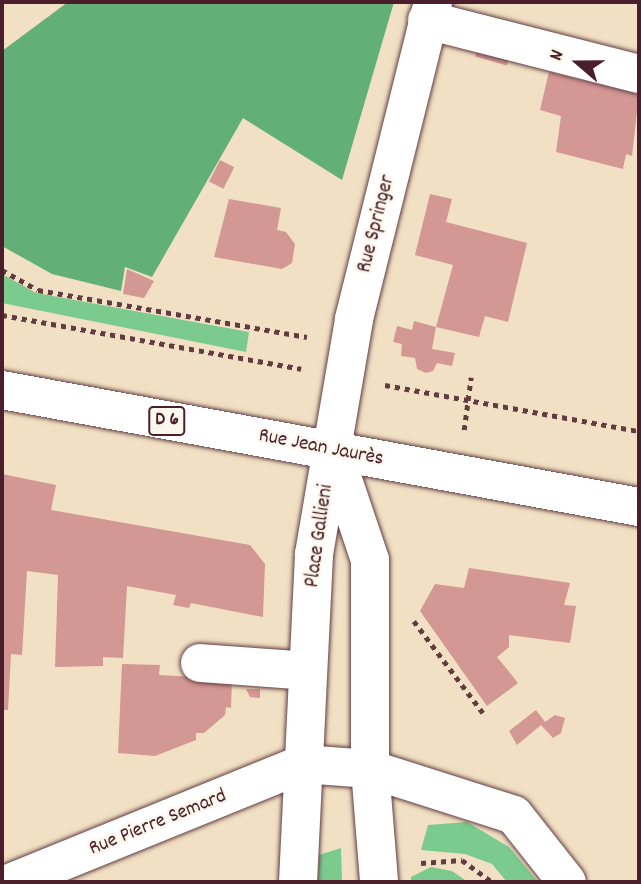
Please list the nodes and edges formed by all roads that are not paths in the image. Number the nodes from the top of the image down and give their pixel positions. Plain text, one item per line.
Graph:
1 (430, 11) edge
2 (639, 74) edge
3 (2, 390) edge
4 (333, 449) junction
5 (639, 507) edge
6 (200, 663) dead end
7 (308, 671) junction
8 (303, 764) junction
9 (370, 769) junction
10 (395, 874) edge
11 (12, 882) edge
12 (298, 882) edge
13 (567, 882) edge

1 - 2 street
1 - 4 street, Rue Springer
3 - 4 street, Rue Jean Jaurès / D 6
4 - 5 street, Rue Jean Jaurès / D 6
4 - 7 street, Place Gallieni
4 - 9 street, Place Gallieni
6 - 7 street
7 - 8 street, Place Gallieni
8 - 9 street
8 - 11 street, Rue Pierre Semard
8 - 12 street, Place Gallieni
9 - 10 street, Place Gallieni
9 - 13 street

